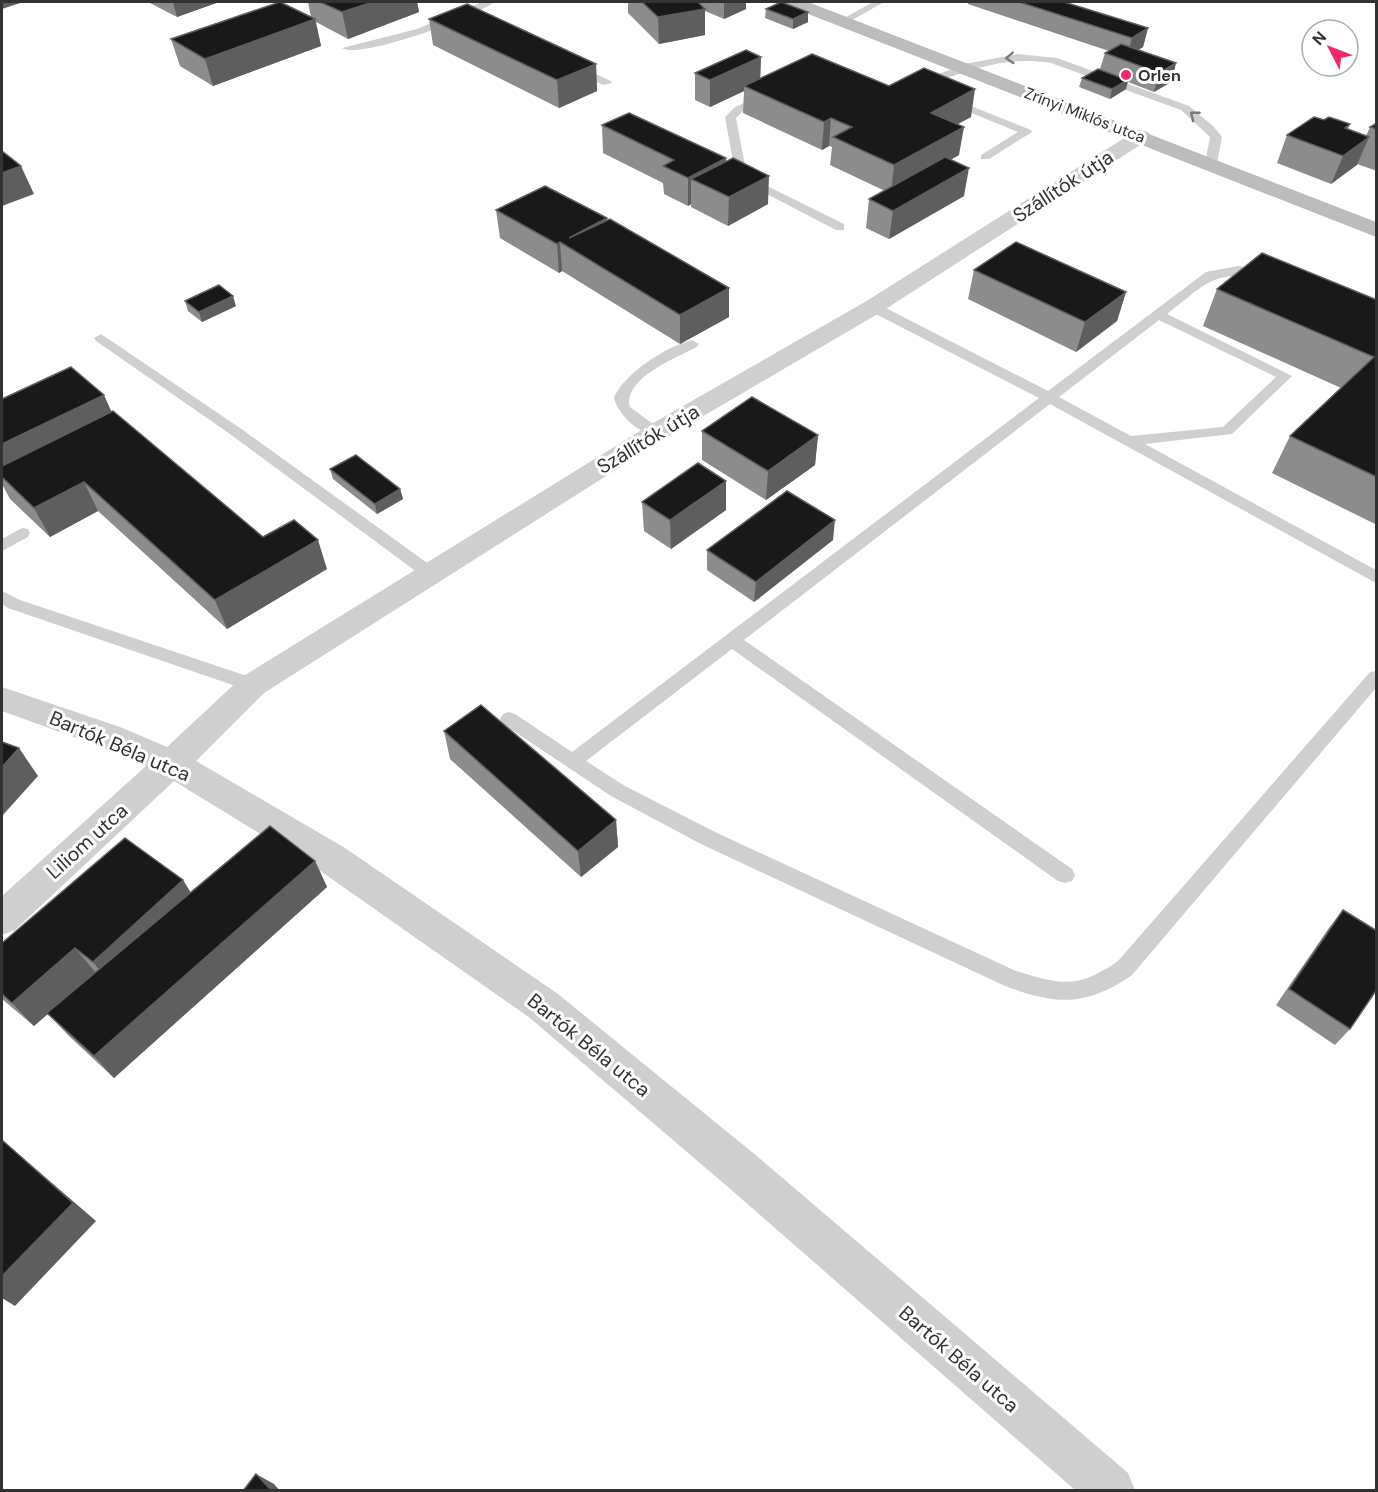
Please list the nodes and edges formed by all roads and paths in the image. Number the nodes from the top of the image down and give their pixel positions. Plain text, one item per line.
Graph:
1 (489, 2) edge
2 (794, 2) edge
3 (879, 2) edge
4 (844, 21) junction
5 (347, 48) dead end
6 (567, 63) edge
7 (962, 68) junction
8 (607, 83) dead end
9 (777, 90) edge
10 (1092, 117) junction
11 (1141, 136) junction
12 (984, 157) dead end
13 (1104, 159) junction
14 (1211, 164) junction
15 (840, 227) dead end
16 (1377, 230) edge
17 (1280, 280) edge
18 (873, 307) junction
19 (1156, 314) junction
20 (101, 338) dead end
21 (692, 344) dead end
22 (1048, 397) junction
23 (657, 432) junction
24 (1129, 441) junction
25 (22, 533) dead end
26 (2, 546) edge
27 (431, 574) junction
28 (1377, 577) edge
29 (2, 597) edge
30 (731, 639) junction
31 (1377, 677) edge
32 (253, 685) junction
33 (2, 699) edge
34 (509, 719) dead end
35 (573, 761) junction
36 (172, 763) junction
37 (1065, 875) dead end
38 (2, 919) edge
39 (1111, 1491) edge

1 - 5 lane
2 - 4 main road, Zrínyi Miklós utca
3 - 4 lane
4 - 7 main road, Zrínyi Miklós utca
6 - 8 lane
7 - 10 main road, Zrínyi Miklós utca
7 - 12 lane
14 -> 7 lane
9 - 15 lane
10 - 11 main road, Zrínyi Miklós utca
10 - 13 street
11 - 13 street, Szállítók útja
11 - 14 main road, Zrínyi Miklós utca
13 - 18 street, Szállítók útja
14 - 16 main road, Zrínyi Miklós utca
17 - 19 lane
18 - 22 lane
18 - 23 street, Szállítók útja
19 - 22 lane
19 - 24 lane
20 - 27 lane
21 - 23 lane
22 - 24 lane
22 - 30 lane
23 - 27 street, Szállítók útja
24 - 28 lane
25 - 26 lane
27 - 32 street, Szállítók útja
29 - 32 lane
30 - 35 lane
30 - 37 lane
31 - 35 lane
32 - 36 street, Szállítók útja
33 - 36 street, Bartók Béla utca
34 - 35 lane
36 - 38 street, Liliom utca
36 - 39 street, Bartók Béla utca

